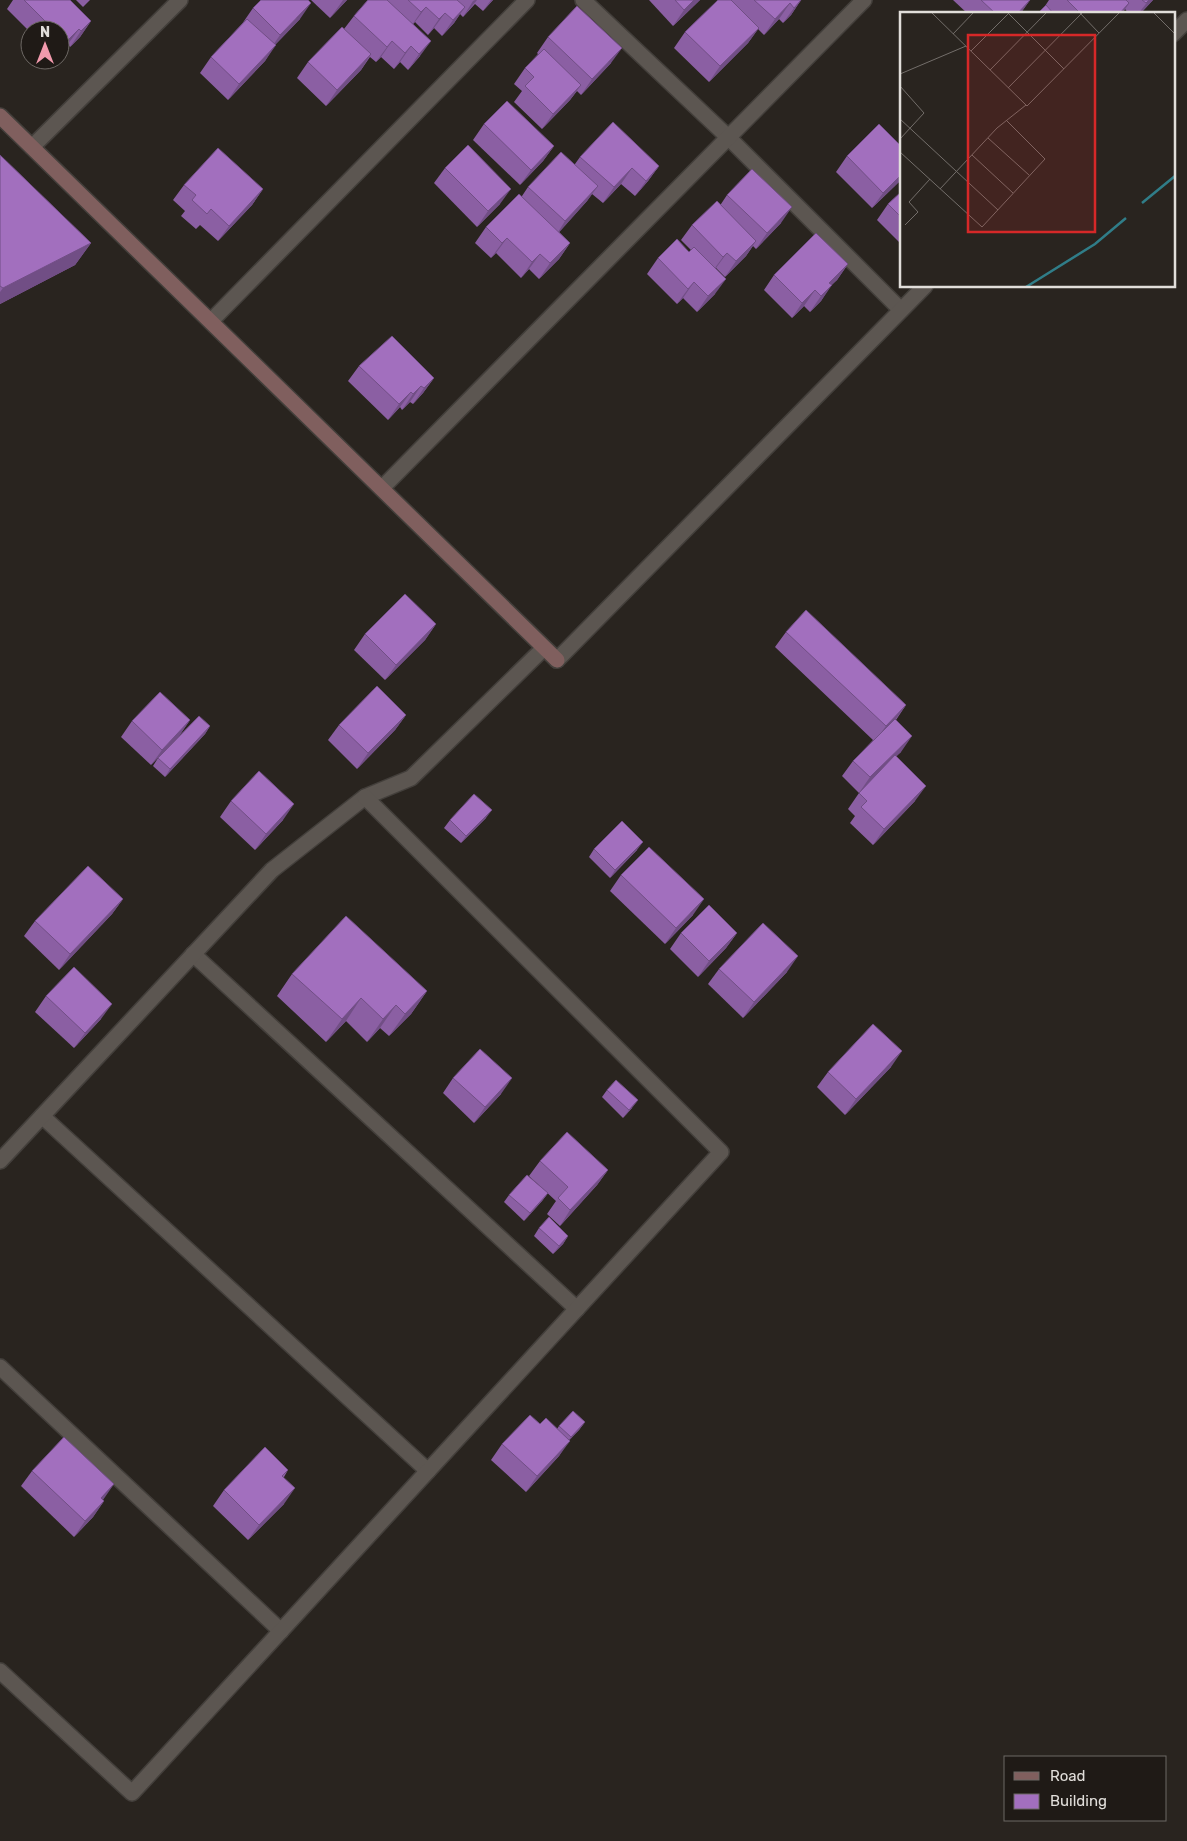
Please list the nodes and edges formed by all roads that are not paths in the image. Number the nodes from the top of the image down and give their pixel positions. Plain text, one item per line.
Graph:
1 (180, 0) edge
2 (527, 0) edge
3 (583, 0) edge
4 (864, 0) edge
5 (1187, 20) edge
6 (1174, 33) edge
7 (0, 116) edge
8 (728, 138) junction
9 (32, 147) junction
10 (923, 288) edge
11 (902, 310) junction
12 (210, 321) junction
13 (382, 488) junction
14 (544, 648) junction
15 (365, 797) junction
16 (193, 954) junction
17 (42, 1116) junction
18 (0, 1161) edge
19 (577, 1309) junction
20 (0, 1367) edge
21 (428, 1471) junction
22 (281, 1631) junction
23 (0, 1671) edge

1 - 9 street
2 - 12 street
3 - 8 street
4 - 8 street
5 - 6 street
7 - 9 street
8 - 11 street
8 - 13 street
9 - 12 street
10 - 11 street
11 - 14 street
12 - 13 street
13 - 14 street
14 - 15 street
15 - 16 street
15 - 19 street
16 - 17 street
16 - 19 street
17 - 18 street
17 - 21 street
19 - 21 street
20 - 22 street
21 - 22 street
22 - 23 street

